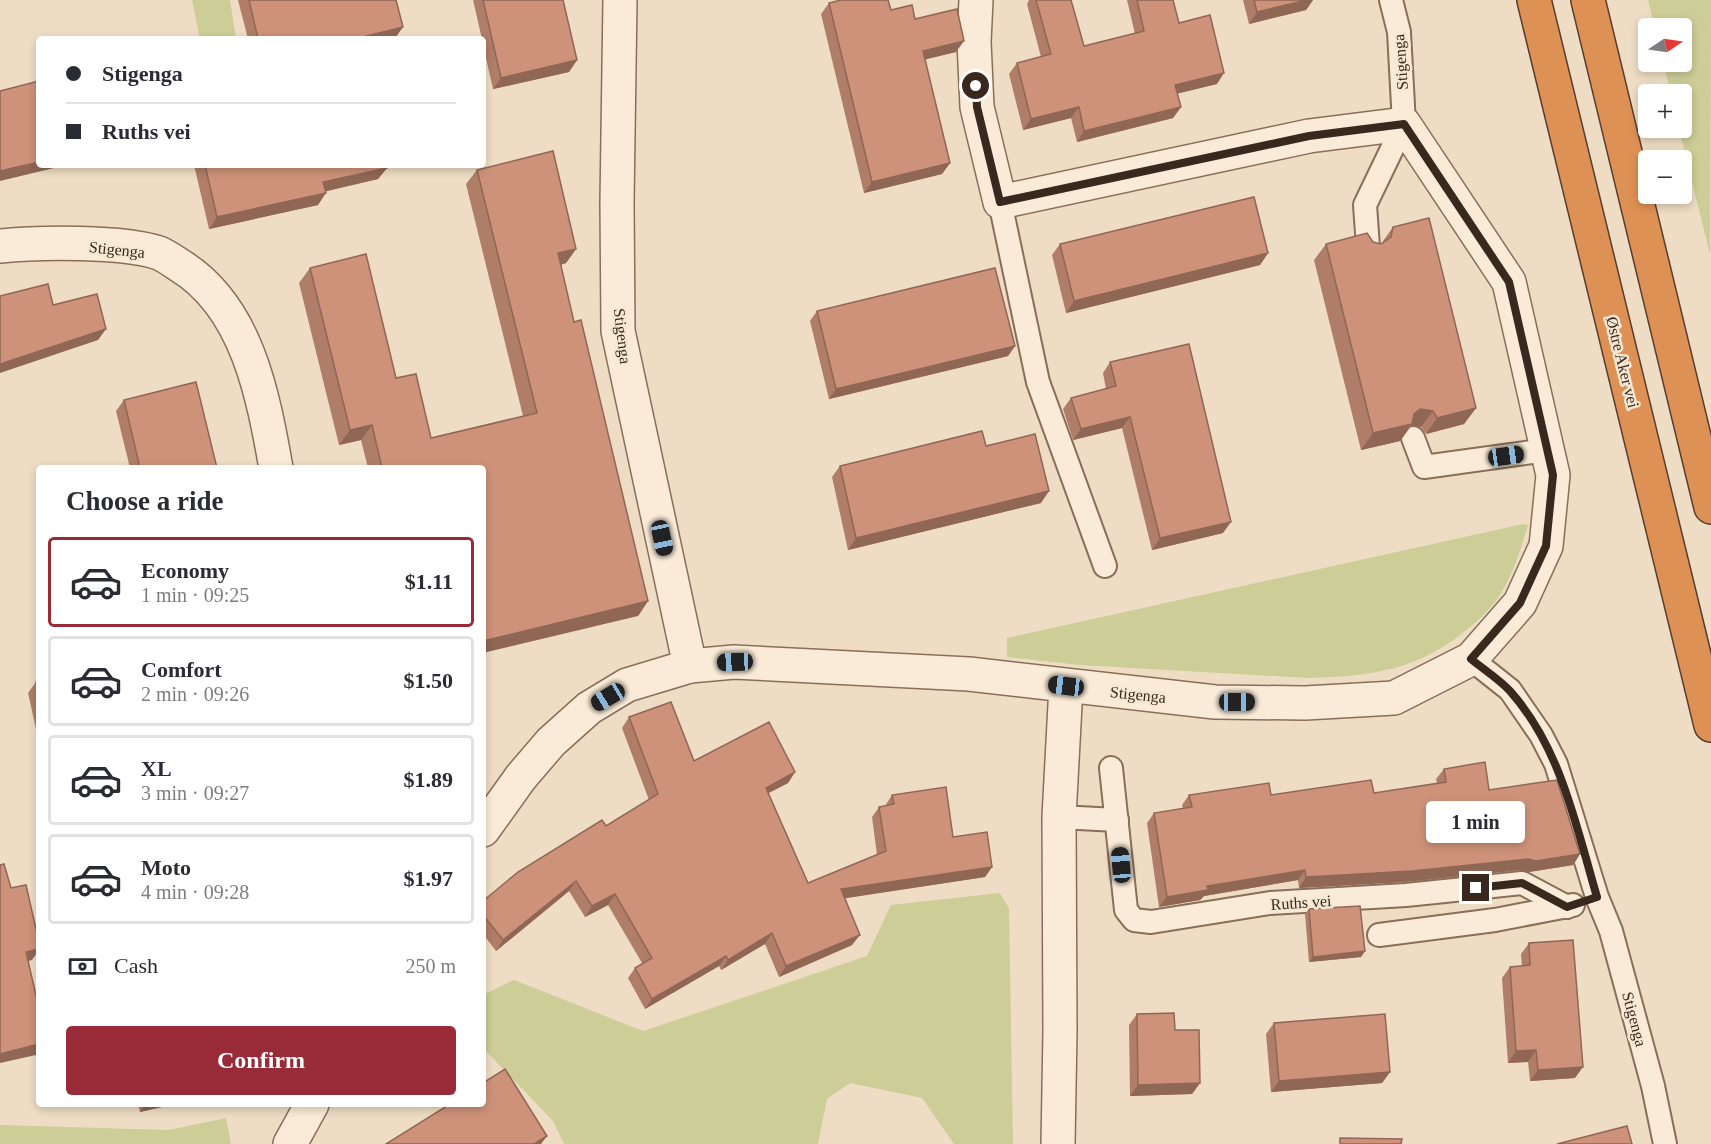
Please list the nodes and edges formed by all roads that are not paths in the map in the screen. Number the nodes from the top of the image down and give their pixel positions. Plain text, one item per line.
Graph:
1 (620, 0) edge
2 (976, 0) edge
3 (1390, 0) edge
4 (1534, 0) edge
5 (1588, 0) edge
6 (1404, 124) junction
7 (1000, 202) junction
8 (0, 246) edge
9 (1368, 247) edge
10 (1413, 438) edge
11 (1546, 450) junction
12 (275, 465) edge
13 (1711, 507) edge
14 (1105, 566) dead end
15 (1471, 659) junction
16 (690, 666) junction
17 (1066, 686) junction
18 (1711, 725) edge
19 (1112, 768) dead end
20 (1059, 817) junction
21 (1117, 819) junction
22 (486, 826) edge
23 (1597, 897) junction
24 (1567, 907) junction
25 (1379, 935) dead end
26 (310, 1107) edge
27 (290, 1144) edge
28 (1058, 1144) edge
29 (1665, 1144) edge

1 - 16 street, Stigenga
2 - 7 street
3 - 6 lane, Stigenga
4 - 18 highway, Østre Aker vei
5 - 13 highway
6 - 7 street
6 - 9 lane
6 - 11 street, Stigenga
7 - 14 lane
8 - 12 street, Stigenga
10 - 11 lane
11 - 15 street, Stigenga
15 - 17 street, Stigenga
15 - 23 lane, Stigenga
16 - 17 street, Stigenga
16 - 22 street, Stigenga
17 - 20 street
19 - 21 lane, Ruths vei
20 - 21 lane
20 - 28 street
21 - 24 lane, Ruths vei
23 - 24 lane
23 - 29 lane, Stigenga
24 - 25 lane
26 - 27 street

